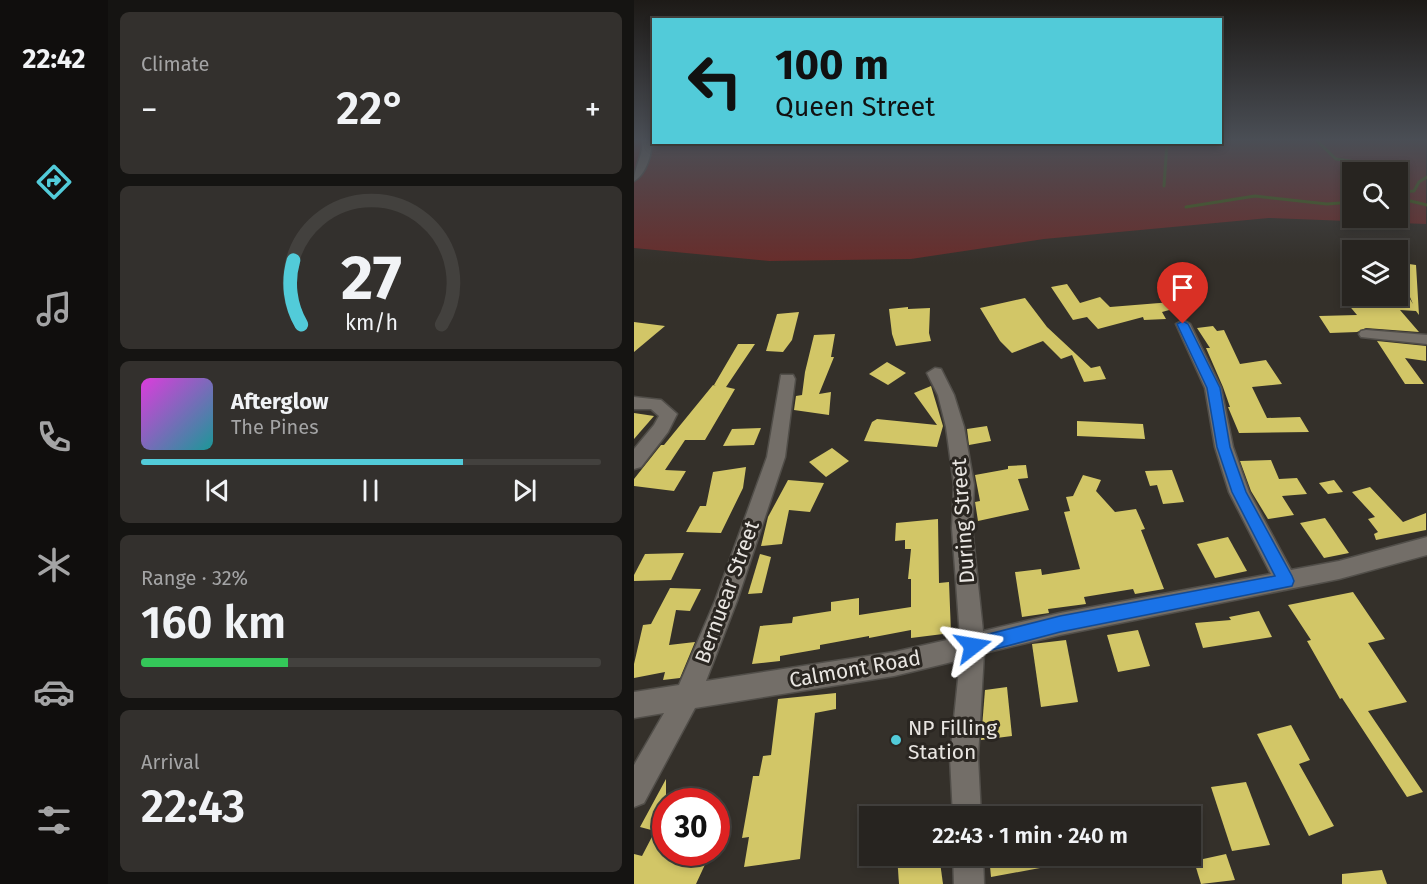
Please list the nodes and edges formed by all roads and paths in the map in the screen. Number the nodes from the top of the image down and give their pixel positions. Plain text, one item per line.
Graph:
1 (1183, 324) dead end
2 (1366, 334) dead end
3 (1426, 340) edge
4 (936, 373) dead end
5 (787, 380) dead end
6 (634, 403) edge
7 (634, 462) edge
8 (1426, 546) edge
9 (1286, 581) junction
10 (973, 646) junction
11 (688, 695) junction
12 (634, 705) edge
13 (634, 793) edge
14 (966, 806) edge
15 (968, 866) edge
16 (969, 884) edge

1 - 9 street
2 - 3 street
4 - 10 street, During Street
5 - 11 street, Bernuear Street
6 - 7 street
8 - 9 street, Calmont Road
9 - 10 street, Calmont Road
10 - 11 street, Calmont Road
10 - 14 street, During Street
11 - 12 street, Calmont Road
11 - 13 street, Bernuear Street
15 - 16 street

